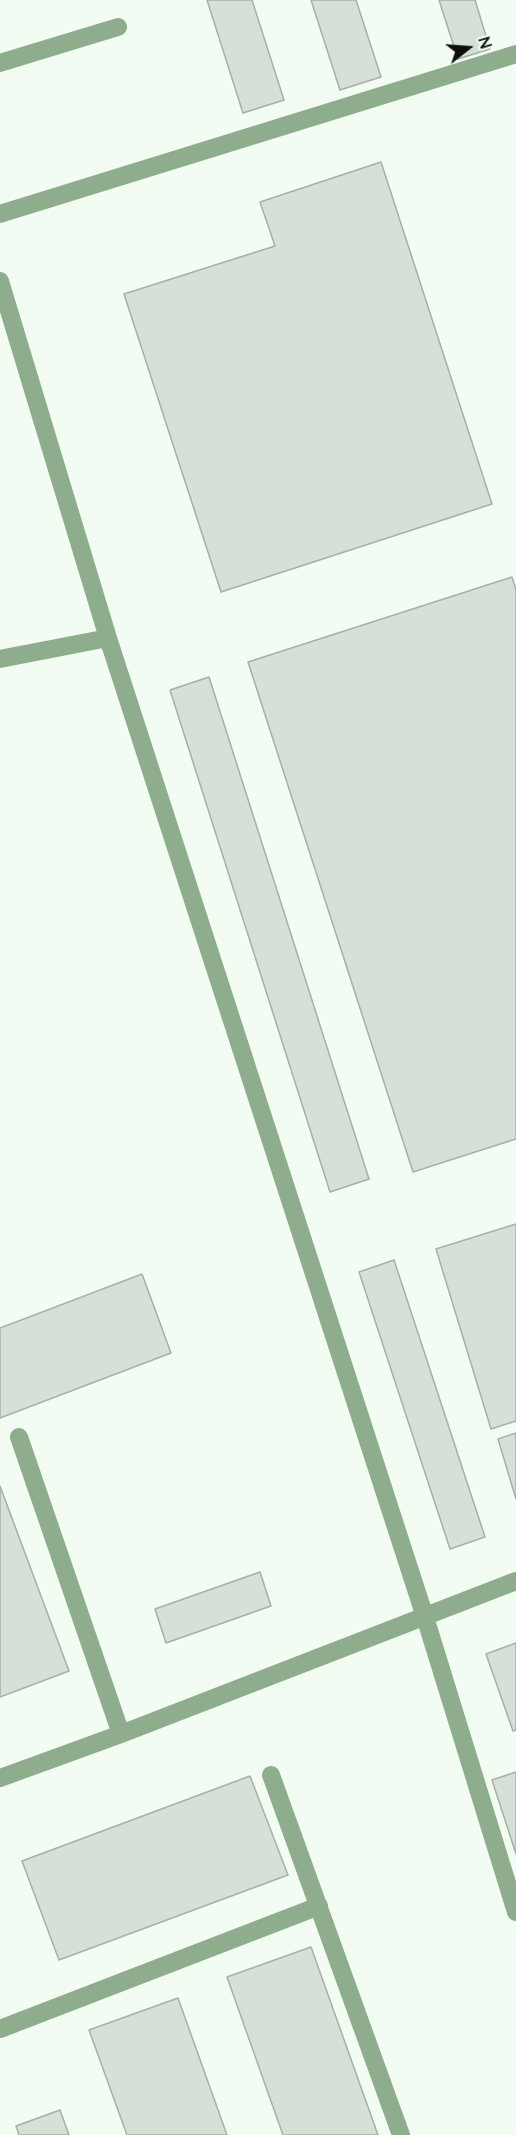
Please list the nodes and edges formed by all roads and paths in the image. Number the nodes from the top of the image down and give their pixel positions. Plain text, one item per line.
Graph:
1 (118, 27) dead end
2 (516, 54) edge
3 (0, 63) edge
4 (0, 214) edge
5 (0, 281) edge
6 (108, 638) junction
7 (0, 659) edge
8 (19, 1437) dead end
9 (516, 1581) edge
10 (425, 1617) junction
11 (121, 1734) junction
12 (271, 1775) dead end
13 (0, 1778) edge
14 (319, 1906) junction
15 (516, 1912) edge
16 (0, 2029) edge
17 (401, 2135) edge

1 - 3 street
2 - 4 street
5 - 6 street
6 - 7 street
6 - 10 street
8 - 11 street
9 - 10 street
10 - 11 street
10 - 15 street
11 - 13 street
12 - 14 street
14 - 16 street
14 - 17 street

